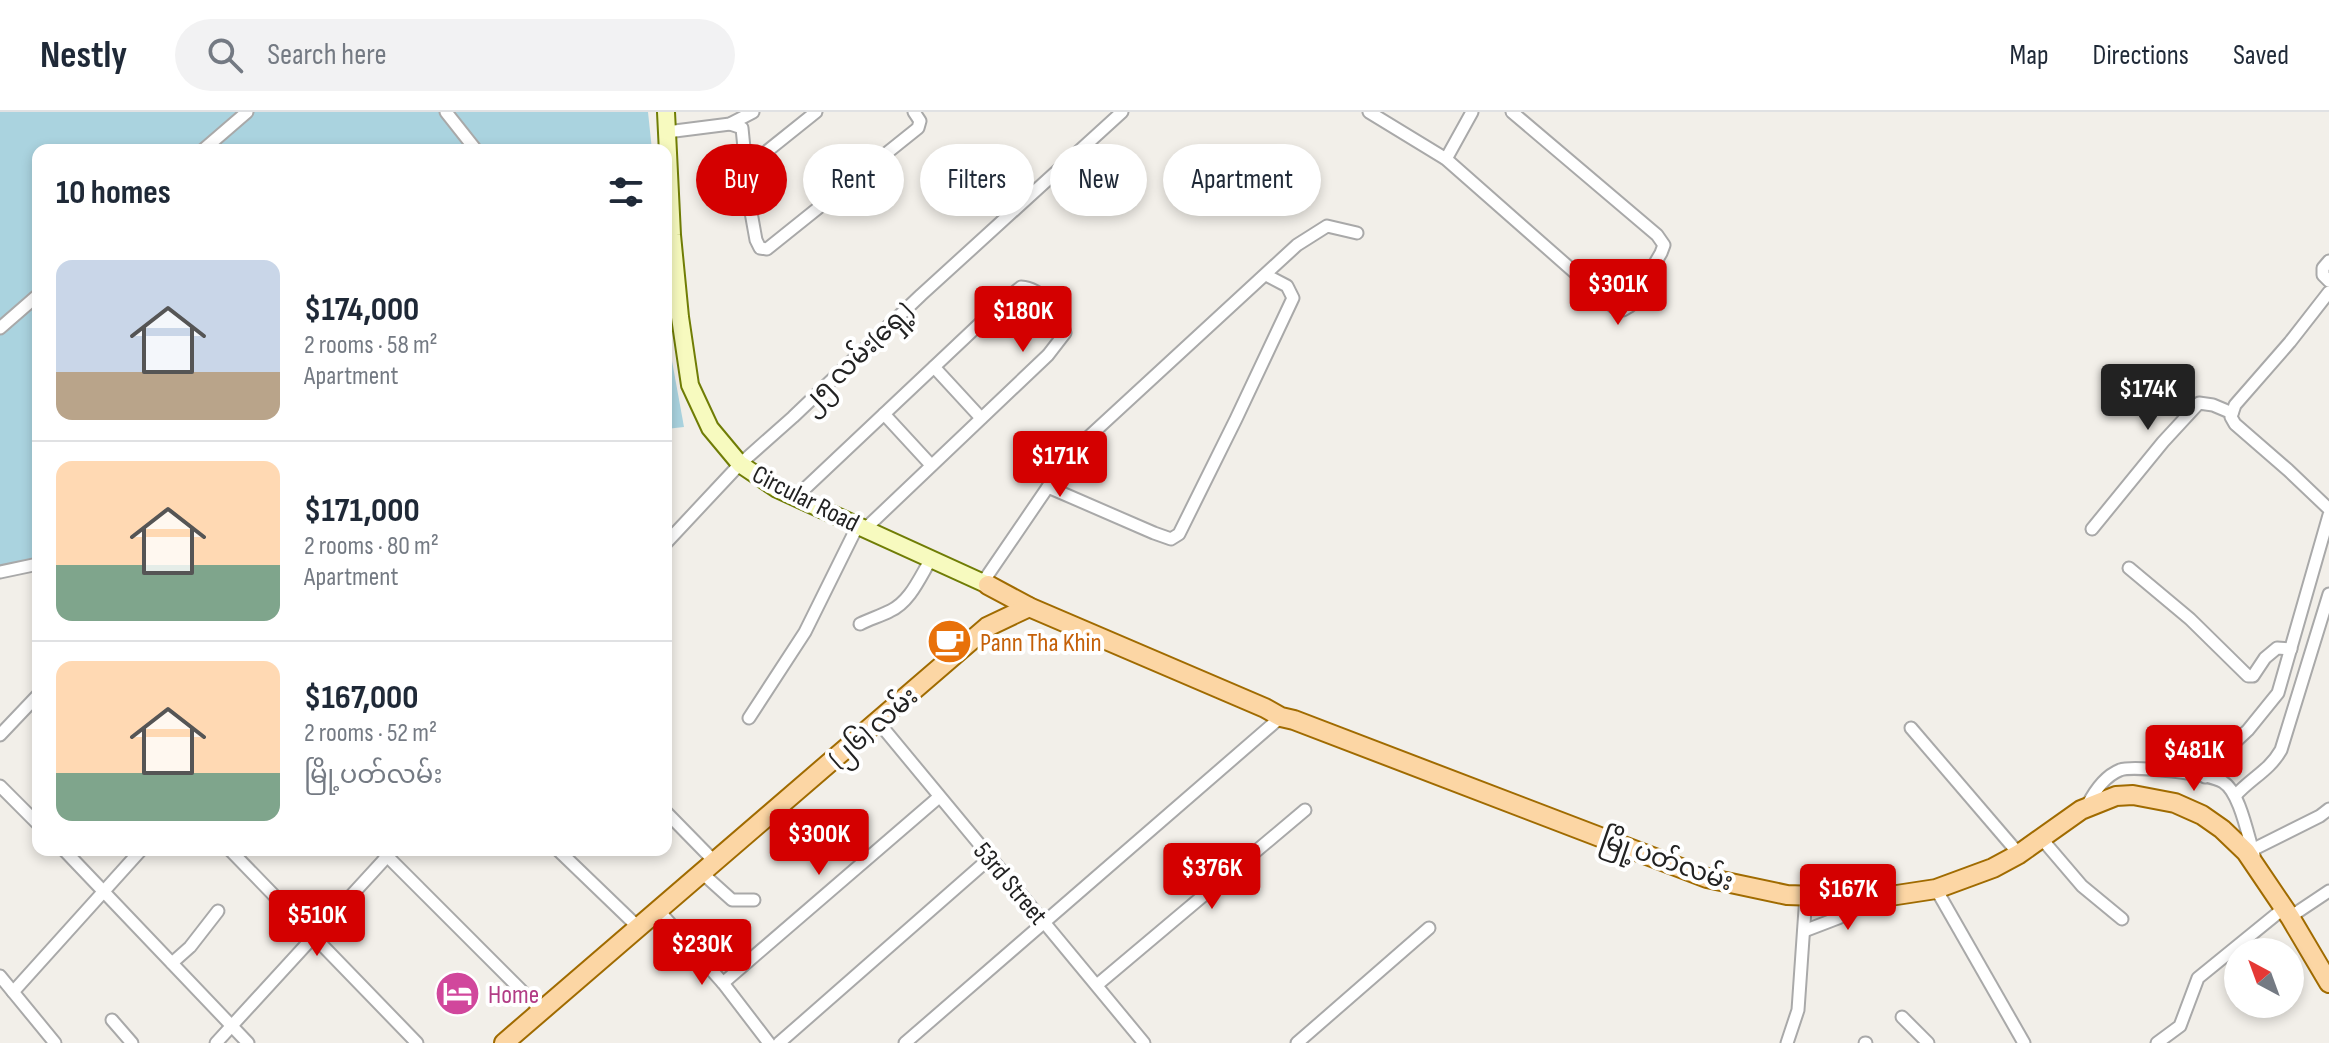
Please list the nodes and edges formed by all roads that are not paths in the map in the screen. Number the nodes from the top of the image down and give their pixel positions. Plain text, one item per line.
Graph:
1 (247, 112) edge
2 (446, 112) edge
3 (666, 112) edge
4 (753, 112) edge
5 (816, 112) edge
6 (914, 112) edge
7 (1122, 112) edge
8 (1369, 112) edge
9 (1472, 112) edge
10 (1512, 112) edge
11 (730, 124) junction
12 (667, 132) junction
13 (210, 144) edge
14 (471, 144) edge
15 (667, 144) edge
16 (744, 144) edge
17 (776, 144) edge
18 (1446, 159) junction
19 (752, 216) edge
20 (1357, 233) dead end
21 (672, 259) edge
22 (2329, 261) edge
23 (1266, 275) junction
24 (2329, 281) edge
25 (2329, 292) edge
26 (32, 300) edge
27 (0, 328) edge
28 (934, 367) junction
29 (2232, 413) junction
30 (884, 414) junction
31 (981, 418) junction
32 (740, 464) junction
33 (931, 465) junction
34 (1048, 487) junction
35 (796, 497) junction
36 (2329, 512) edge
37 (862, 526) junction
38 (2092, 529) dead end
39 (672, 537) edge
40 (931, 559) junction
41 (32, 565) edge
42 (2129, 568) dead end
43 (0, 572) edge
44 (986, 584) junction
45 (2329, 594) edge
46 (1029, 607) junction
47 (860, 624) dead end
48 (987, 627) junction
49 (2291, 649) junction
50 (32, 701) edge
51 (1281, 717) junction
52 (749, 718) dead end
53 (879, 723) junction
54 (1911, 728) dead end
55 (0, 735) edge
56 (2205, 777) junction
57 (0, 786) edge
58 (2235, 796) junction
59 (939, 797) junction
60 (2087, 807) junction
61 (2329, 809) edge
62 (1305, 810) dead end
63 (32, 818) edge
64 (672, 820) edge
65 (2041, 838) junction
66 (2252, 850) junction
67 (2019, 854) junction
68 (70, 856) edge
69 (135, 856) edge
70 (236, 856) edge
71 (383, 856) edge
72 (391, 856) edge
73 (564, 856) edge
74 (990, 858) junction
75 (709, 868) junction
76 (2259, 871) junction
77 (104, 889) junction
78 (1936, 889) junction
79 (2329, 891) edge
80 (1806, 895) junction
81 (1877, 898) junction
82 (754, 900) dead end
83 (218, 911) dead end
84 (659, 911) junction
85 (2287, 913) junction
86 (2122, 919) dead end
87 (1043, 922) junction
88 (639, 928) junction
89 (1429, 928) dead end
90 (1804, 931) junction
91 (312, 937) junction
92 (172, 963) junction
93 (0, 976) edge
94 (723, 983) junction
95 (2329, 983) edge
96 (1097, 985) junction
97 (13, 992) junction
98 (542, 1011) junction
99 (1902, 1017) dead end
100 (112, 1020) dead end
101 (232, 1026) junction
102 (55, 1043) edge
103 (132, 1043) edge
104 (216, 1043) edge
105 (248, 1043) edge
106 (417, 1043) edge
107 (504, 1043) edge
108 (769, 1043) edge
109 (779, 1043) edge
110 (905, 1043) edge
111 (1144, 1043) edge
112 (1297, 1043) edge
113 (1787, 1043) edge
114 (1928, 1043) edge
115 (2024, 1043) edge
116 (2157, 1043) edge

1 - 13 street
2 - 14 street
3 - 12 street, Circular Road
4 - 11 street
5 - 17 street
6 - 19 street
7 - 32 street, ၂၅ လမ်း(ရှေ့)
8 - 18 street
9 - 18 street
10 - 18 street
11 - 12 street
11 - 16 street
12 - 15 street, Circular Road
20 - 23 street
21 - 32 street, Circular Road
22 - 24 street
23 - 34 street
23 - 34 street
25 - 29 street
26 - 27 street
28 - 30 street
28 - 31 street
28 - 31 street
29 - 36 street
29 - 38 street
30 - 33 street
30 - 35 street
31 - 33 street
32 - 35 street, Circular Road
32 - 39 street, ၂၅ လမ်း(ရှေ့)
33 - 37 street
34 - 44 street
35 - 37 street, Circular Road
36 - 49 street
37 - 40 street, Circular Road
37 - 52 street
40 - 44 street, Circular Road
40 - 47 street
41 - 43 street
42 - 49 street
44 - 46 main road, မြို့ပတ်လမ်း
44 - 48 main road
45 - 58 street
46 - 48 main road, (၂၆) လမ်း
46 - 51 main road, မြို့ပတ်လမ်း
48 - 53 main road, (၂၆) လမ်း
49 - 56 street
50 - 55 street
51 - 80 main road, မြို့ပတ်လမ်း
51 - 87 street
53 - 59 street, 53rd Street
53 - 75 main road, (၂၆) လမ်း
54 - 67 street
56 - 58 street
56 - 60 street
57 - 63 street
58 - 66 street
59 - 74 street, 53rd Street
59 - 94 street
60 - 65 main road, မြို့ပတ်လမ်း
60 - 76 main road, မြို့ပတ်လမ်း
61 - 66 street
62 - 96 street
64 - 75 street
65 - 67 main road, မြို့ပတ်လမ်း
65 - 86 street
66 - 76 street
67 - 78 main road, မြို့ပတ်လမ်း
68 - 77 street
69 - 77 street
70 - 91 street
71 - 91 street
72 - 98 street
73 - 88 street
74 - 87 street, 53rd Street
74 - 109 street
75 - 82 street
75 - 84 main road, (၂၆) လမ်း
76 - 85 main road, မြို့ပတ်လမ်း
77 - 92 street
77 - 97 street
78 - 81 main road, မြို့ပတ်လမ်း
78 - 115 street
79 - 85 street
80 - 81 main road, မြို့ပတ်လမ်း
80 - 90 street
81 - 90 street
83 - 92 street
84 - 88 main road, (၂၆) လမ်း
84 - 94 street
85 - 95 main road, မြို့ပတ်လမ်း
85 - 116 street
87 - 96 street, 53rd Street
87 - 110 street
88 - 98 main road, (၂၆) လမ်း
89 - 112 street
90 - 113 street
91 - 101 street
91 - 106 street
92 - 101 street
93 - 97 street
94 - 108 street
96 - 111 street, 53rd Street
97 - 102 street
98 - 107 main road, (၂၆) လမ်း
99 - 114 street
100 - 103 street
101 - 104 street
101 - 105 street

